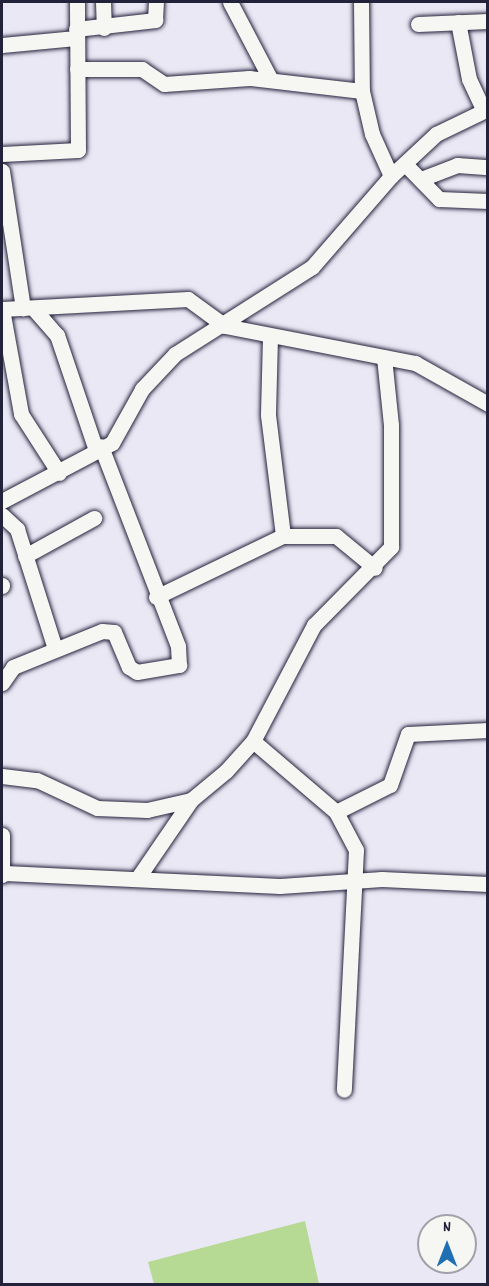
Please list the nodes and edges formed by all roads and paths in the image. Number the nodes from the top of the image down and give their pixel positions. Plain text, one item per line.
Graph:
1 (77, 2) edge
2 (103, 2) edge
3 (156, 2) edge
4 (230, 2) edge
5 (361, 2) edge
6 (488, 21) edge
7 (458, 22) junction
8 (418, 24) dead end
9 (104, 28) junction
10 (76, 34) junction
11 (2, 45) edge
12 (77, 69) junction
13 (272, 80) junction
14 (362, 91) junction
15 (484, 103) edge
16 (2, 154) edge
17 (405, 164) junction
18 (488, 167) edge
19 (2, 171) edge
20 (391, 176) junction
21 (421, 179) junction
22 (488, 201) edge
23 (2, 309) edge
24 (28, 309) junction
25 (225, 326) junction
26 (270, 337) junction
27 (384, 357) junction
28 (488, 404) edge
29 (99, 448) junction
30 (59, 473) junction
31 (2, 503) edge
32 (94, 518) dead end
33 (284, 536) junction
34 (25, 556) junction
35 (375, 568) junction
36 (156, 597) junction
37 (55, 649) junction
38 (2, 681) edge
39 (488, 730) edge
40 (254, 741) junction
41 (2, 776) edge
42 (191, 800) junction
43 (336, 812) junction
44 (2, 835) edge
45 (3, 874) edge
46 (140, 876) junction
47 (356, 880) junction
48 (488, 884) edge
49 (345, 1090) dead end

1 - 10 street
2 - 9 street
3 - 9 street
4 - 13 street
5 - 14 street
6 - 7 street
7 - 8 street
7 - 15 street
9 - 10 street
10 - 11 street
10 - 12 street
12 - 13 street
12 - 16 street
13 - 14 street
14 - 20 street
15 - 17 street
17 - 20 street
17 - 21 street
18 - 21 street
19 - 24 street
20 - 25 street
21 - 22 street
23 - 24 street
23 - 30 street
24 - 25 street
24 - 29 street
25 - 26 street
25 - 29 street
26 - 27 street
26 - 33 street
27 - 28 street
27 - 35 street
29 - 30 street
29 - 36 street
30 - 31 street
31 - 34 street
32 - 34 street
33 - 35 street
33 - 36 street
34 - 37 street
35 - 40 street
36 - 37 street
37 - 38 street
39 - 43 street
40 - 42 street
40 - 43 street
41 - 42 street
42 - 46 street
43 - 47 street
44 - 45 street
45 - 46 street
46 - 47 street
47 - 48 street
47 - 49 street

